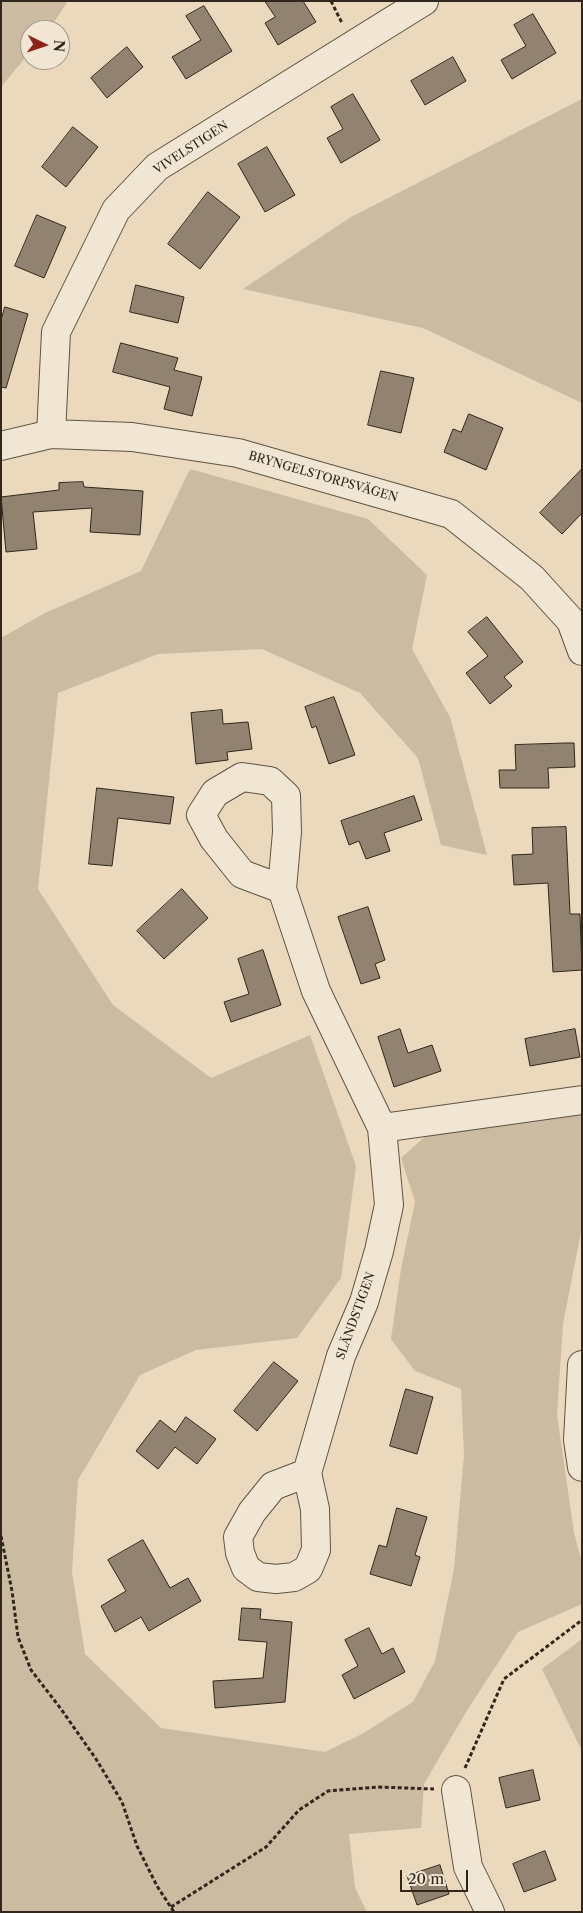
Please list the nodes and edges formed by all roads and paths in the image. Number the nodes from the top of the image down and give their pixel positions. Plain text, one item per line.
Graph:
1 (424, 1) edge
2 (51, 434) junction
3 (1, 446) edge
4 (582, 651) edge
5 (282, 889) dead end
6 (582, 1100) edge
7 (382, 1128) junction
8 (582, 1365) edge
9 (582, 1467) edge
10 (306, 1473) dead end
11 (1, 1536) edge
12 (582, 1620) edge
13 (456, 1790) junction
14 (171, 1908) junction
15 (174, 1912) edge
16 (490, 1912) edge

1 - 2 street, VIVELSTIGEN
2 - 3 street, BRYNGELSTORPSVÄGEN
2 - 4 street, BRYNGELSTORPSVÄGEN
5 - 7 street, SLÄNDSTIGEN
6 - 7 street
7 - 10 street, SLÄNDSTIGEN
8 - 9 street
11 - 14 path
12 - 13 path
13 - 14 path
13 - 16 street
14 - 15 path

